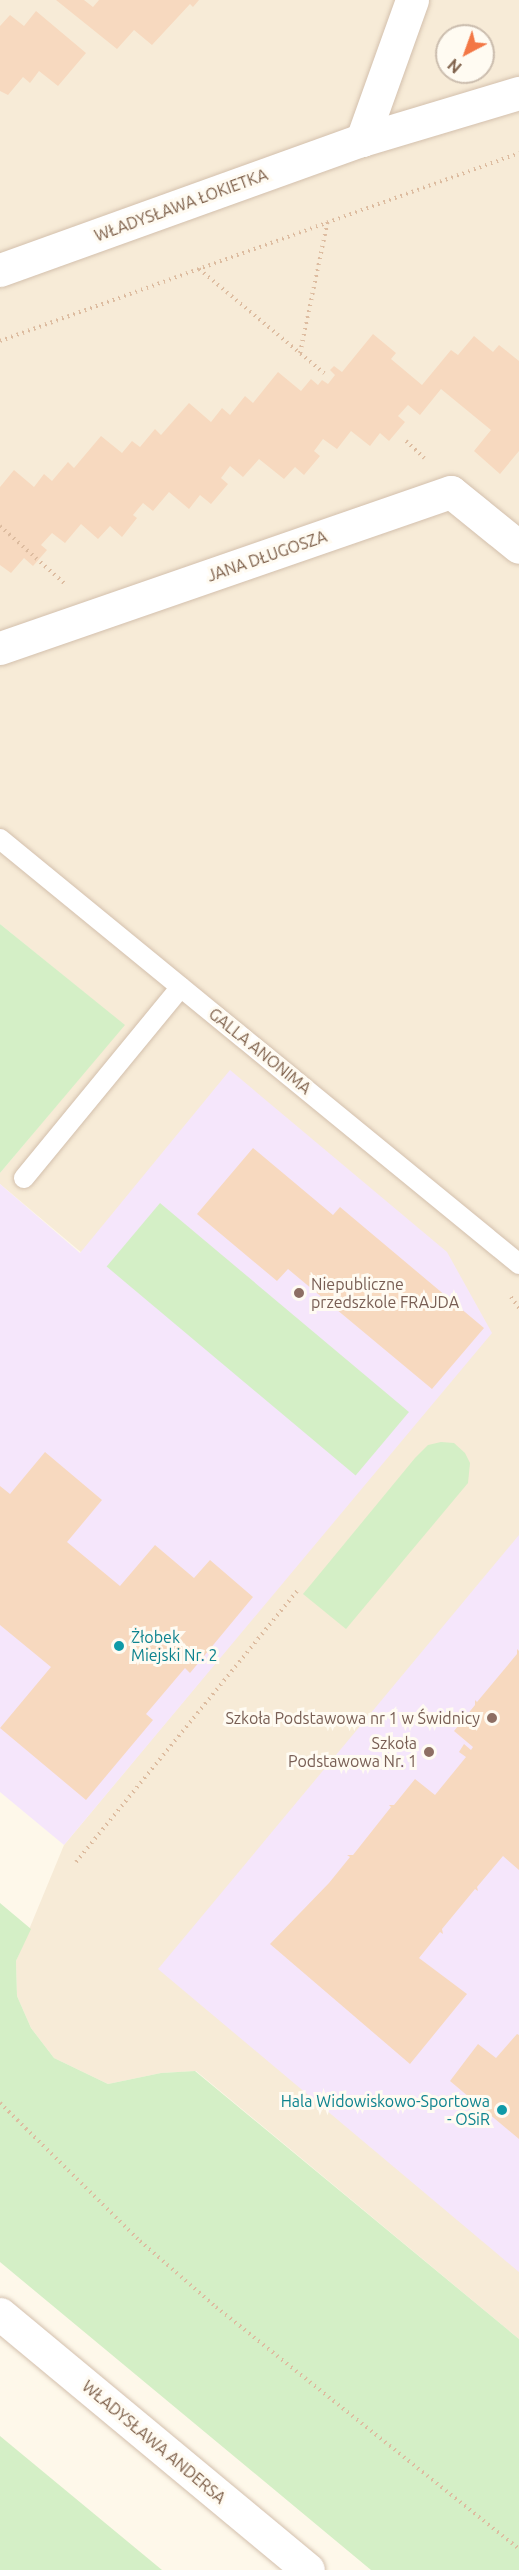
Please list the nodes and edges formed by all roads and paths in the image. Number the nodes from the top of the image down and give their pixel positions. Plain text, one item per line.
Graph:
1 (412, 0) edge
2 (519, 93) edge
3 (362, 140) junction
4 (519, 153) edge
5 (328, 220) junction
6 (199, 269) junction
7 (0, 270) edge
8 (0, 341) edge
9 (300, 353) junction
10 (324, 373) dead end
11 (406, 441) dead end
12 (431, 465) dead end
13 (0, 526) edge
14 (519, 547) edge
15 (39, 560) dead end
16 (0, 648) edge
17 (0, 839) edge
18 (181, 987) junction
19 (24, 1178) dead end
20 (519, 1264) edge
21 (298, 1590) dead end
22 (76, 1862) dead end
23 (0, 2103) edge
24 (0, 2314) edge
25 (519, 2549) edge
26 (308, 2570) edge

1 - 3 street
2 - 3 street, WŁADYSŁAWA ŁOKIETKA
3 - 7 street, WŁADYSŁAWA ŁOKIETKA
4 - 5 path
5 - 6 path
5 - 9 path
6 - 8 path
6 - 9 path
9 - 10 path
11 - 12 path
13 - 15 path
14 - 16 street, JANA DŁUGOSZA
17 - 18 lane, GALLA ANONIMA
18 - 19 lane
18 - 20 lane, GALLA ANONIMA
21 - 22 path
23 - 25 path
24 - 26 street, WŁADYSŁAWA ANDERSA

